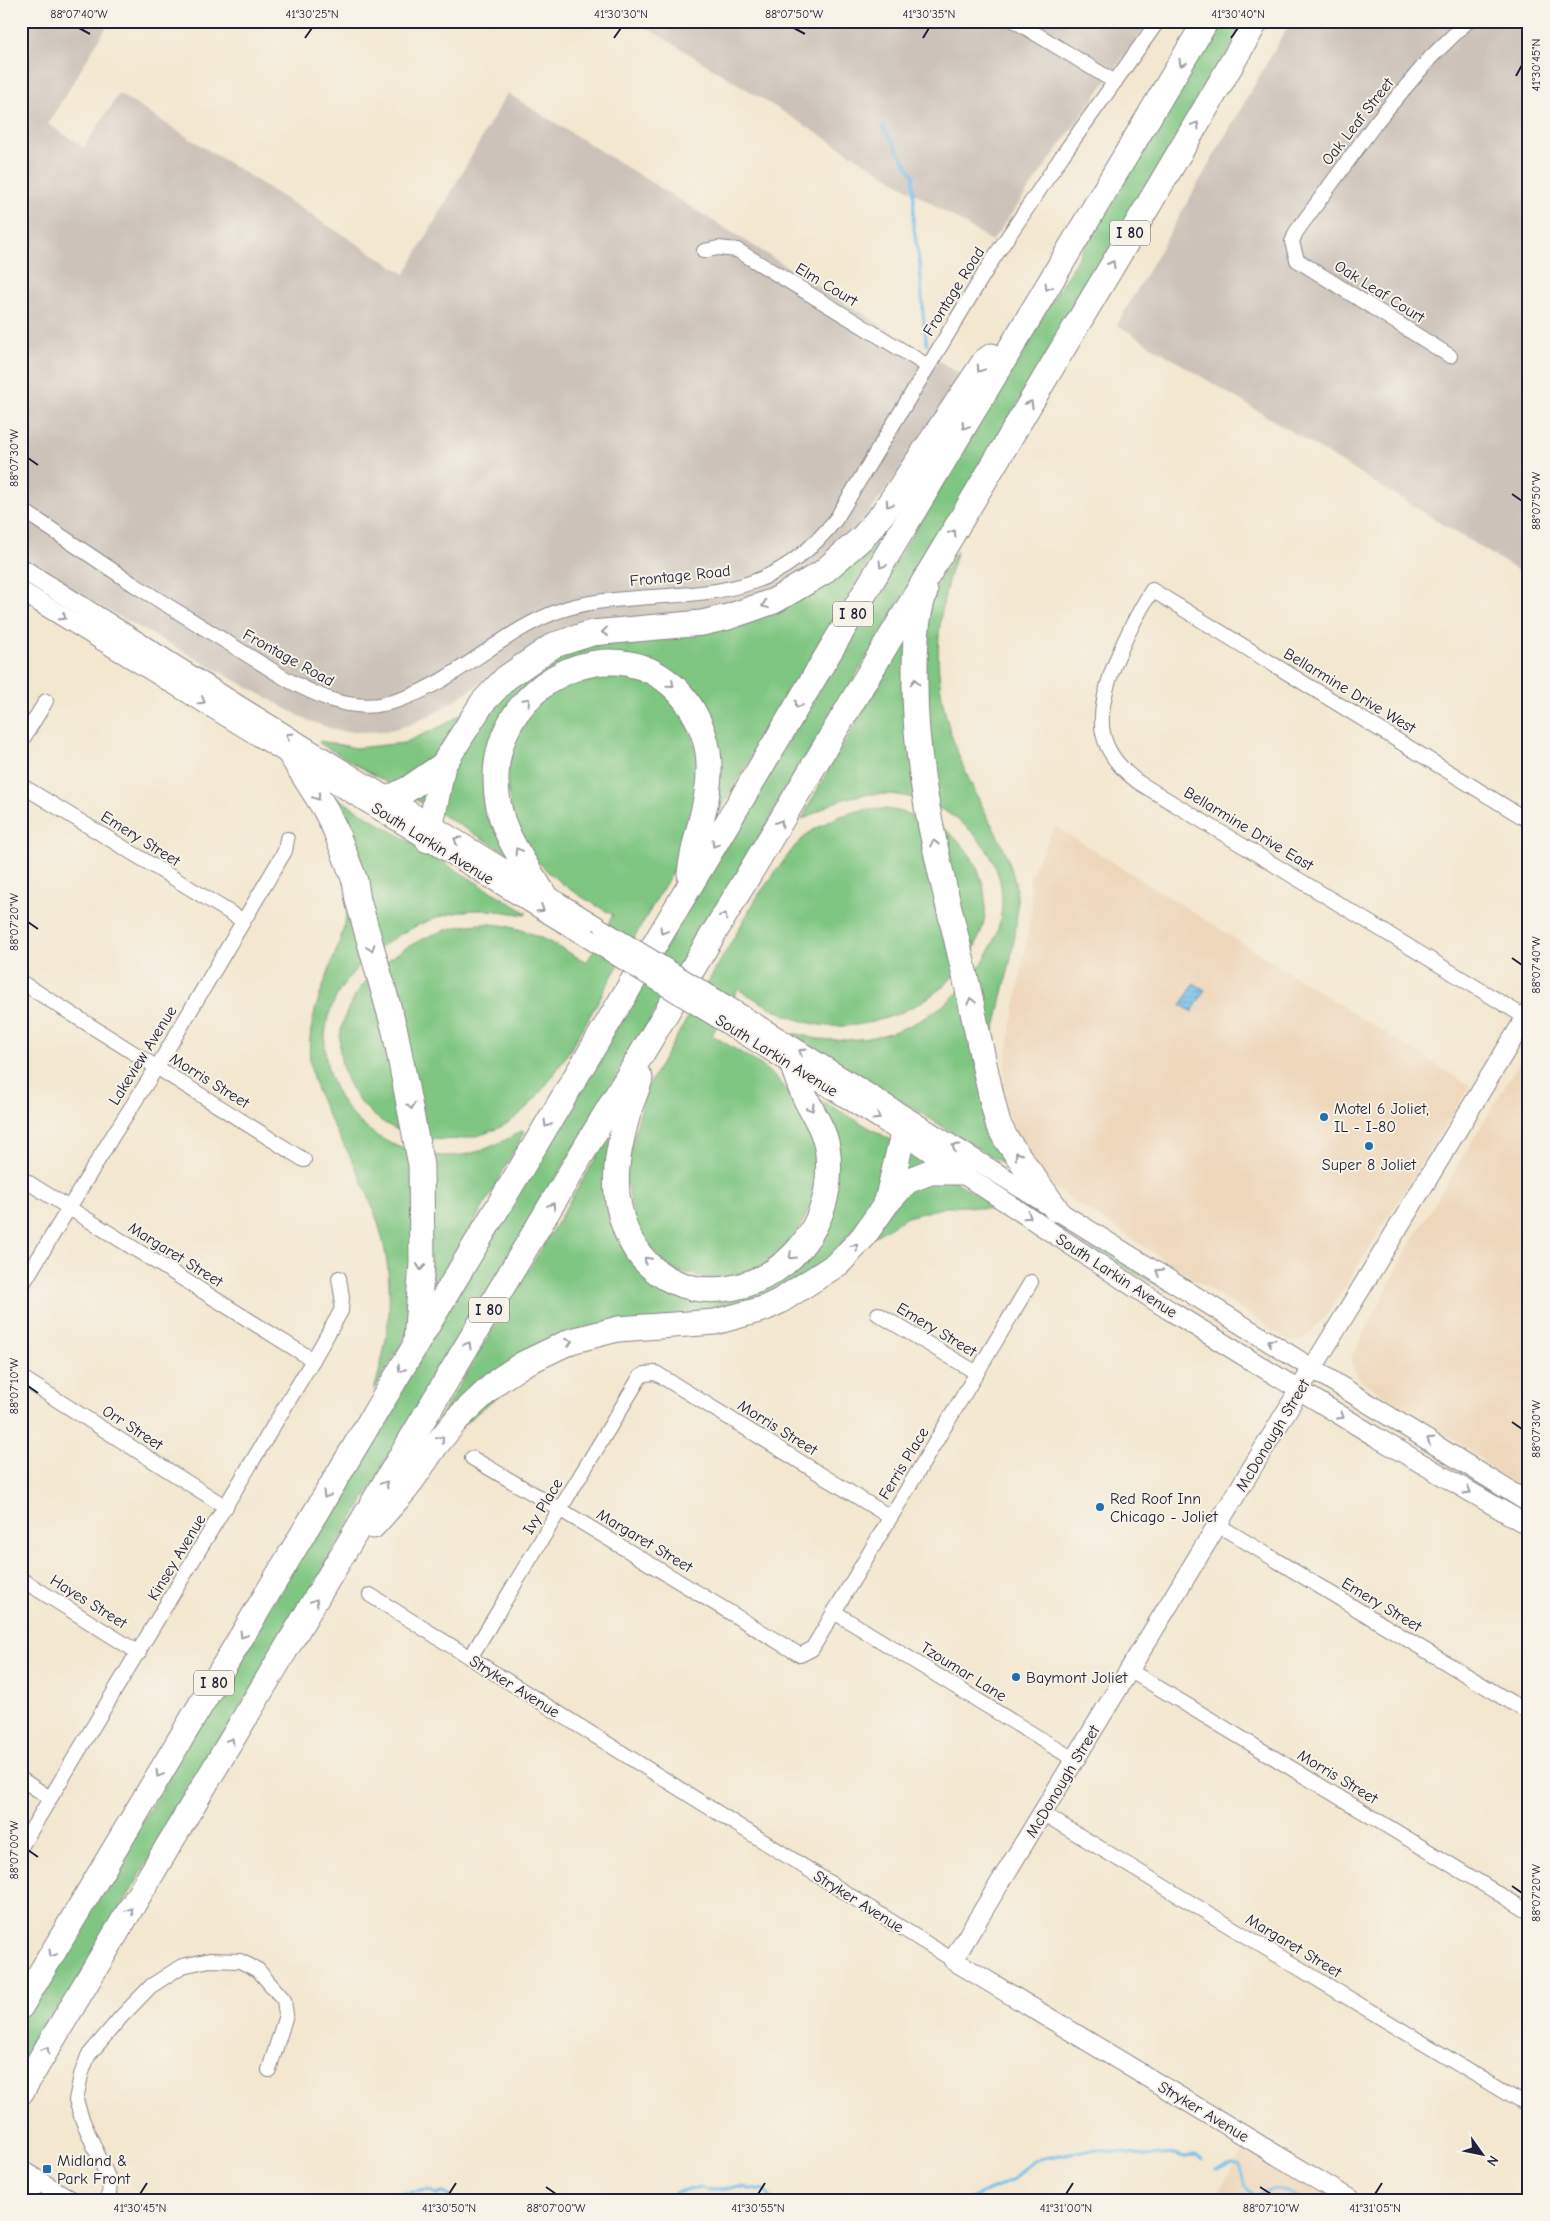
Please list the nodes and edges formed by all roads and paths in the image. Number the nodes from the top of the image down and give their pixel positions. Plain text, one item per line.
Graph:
1 (1015, 21) edge
2 (1158, 21) edge
3 (1206, 21) edge
4 (1256, 21) edge
5 (1468, 21) edge
6 (1115, 82) junction
7 (704, 251) dead end
8 (1294, 253) joint
9 (1017, 339) junction
10 (1450, 356) dead end
11 (928, 366) junction
12 (21, 509) edge
13 (937, 559) junction
14 (21, 568) edge
15 (1152, 590) joint
16 (21, 591) edge
17 (46, 701) dead end
18 (21, 742) edge
19 (291, 755) junction
20 (443, 765) junction
21 (21, 785) edge
22 (390, 798) junction
23 (1529, 820) edge
24 (430, 832) junction
25 (287, 839) dead end
26 (688, 889) junction
27 (543, 893) junction
28 (242, 920) junction
29 (21, 982) edge
30 (723, 1012) junction
31 (1527, 1014) edge
32 (646, 1048) junction
33 (792, 1064) junction
34 (157, 1067) junction
35 (902, 1134) junction
36 (304, 1160) dead end
37 (961, 1172) junction
38 (21, 1178) edge
39 (886, 1204) junction
40 (69, 1208) junction
41 (1056, 1209) junction
42 (339, 1278) dead end
43 (1031, 1282) dead end
44 (21, 1287) edge
45 (878, 1314) dead end
46 (416, 1345) junction
47 (313, 1360) junction
48 (1313, 1368) junction
49 (977, 1373) junction
50 (645, 1374) joint
51 (21, 1377) edge
52 (1299, 1390) junction
53 (472, 1458) dead end
54 (1529, 1503) edge
55 (226, 1507) junction
56 (561, 1510) junction
57 (890, 1518) junction
58 (1218, 1525) junction
59 (1529, 1526) edge
60 (333, 1571) junction
61 (21, 1579) edge
62 (370, 1595) dead end
63 (834, 1612) junction
64 (139, 1653) junction
65 (800, 1655) joint
66 (470, 1658) junction
67 (1129, 1670) junction
68 (1529, 1713) edge
69 (1075, 1760) junction
70 (21, 1779) edge
71 (50, 1798) junction
72 (1042, 1813) junction
73 (21, 1847) edge
74 (1529, 1912) edge
75 (953, 1960) junction
76 (21, 2006) edge
77 (269, 2070) dead end
78 (21, 2092) edge
79 (1529, 2107) edge
80 (21, 2170) edge
81 (39, 2181) junction
82 (28, 2200) edge
83 (70, 2200) edge
84 (106, 2200) edge
85 (1351, 2200) edge

1 - 6 street
2 - 6 street, Frontage Road
3 -> 9 highway, I 80
13 -> 4 highway, I 80
5 - 8 street, Oak Leaf Street
6 - 11 street, Frontage Road
7 - 11 street, Elm Court
8 - 10 street, Oak Leaf Court
9 -> 20 highway
9 -> 26 highway, I 80
11 - 12 street, Frontage Road
32 -> 13 highway, I 80
41 -> 13 highway
22 -> 14 main road, South Larkin Avenue
15 - 23 street, Bellarmine Drive West
15 - 31 street, Bellarmine Drive East
16 -> 19 main road, South Larkin Avenue
17 - 18 street
19 - 24 main road, South Larkin Avenue
19 -> 46 highway
20 - 22 highway
20 - 24 highway
21 - 28 street, Emery Street
22 - 24 main road, South Larkin Avenue
27 -> 24 main road, South Larkin Avenue
24 -> 30 main road, South Larkin Avenue, bridge
25 - 28 street, Lakeview Avenue
27 -> 26 highway
26 -> 46 highway, I 80
27 - 30 main road, South Larkin Avenue, bridge
28 - 34 street, Lakeview Avenue
29 - 34 street, Morris Street
30 - 33 main road, South Larkin Avenue
41 -> 30 main road, South Larkin Avenue
31 - 48 main road, McDonough Street
33 -> 32 highway
60 -> 32 highway, I 80
33 -> 35 main road, South Larkin Avenue
34 - 36 street, Morris Street
34 - 40 street, Lakeview Avenue
35 - 37 main road, South Larkin Avenue
35 - 39 highway
37 - 39 highway
37 -> 52 main road, South Larkin Avenue
38 - 40 street, Margaret Street
60 -> 39 highway
40 - 44 street, Lakeview Avenue
40 - 47 street, Margaret Street
48 -> 41 main road, South Larkin Avenue
42 - 47 street, Kinsey Avenue
43 - 49 street, Ferris Place
45 - 49 street, Emery Street
46 -> 76 highway, I 80
47 - 55 street, Kinsey Avenue
48 - 52 main road, McDonough Street
54 -> 48 main road, South Larkin Avenue
49 - 57 street, Ferris Place
50 - 56 street, Ivy Place
50 - 57 street, Morris Street
51 - 55 street, Orr Street
52 - 58 main road, McDonough Street
52 -> 59 main road, South Larkin Avenue
53 - 56 street, Margaret Street
55 - 64 street, Kinsey Avenue
56 - 65 street, Margaret Street
56 - 66 street, Ivy Place
57 - 63 street, Ferris Place
58 - 67 main road, McDonough Street
58 - 68 street, Emery Street
78 -> 60 highway, I 80
61 - 64 street, Hayes Street
62 - 66 street, Stryker Avenue
63 - 65 street, Ferris Place
63 - 69 street, Tzoumar Lane
64 - 71 street, Kinsey Avenue
66 - 75 street, Stryker Avenue
67 - 69 main road, McDonough Street
67 - 74 street, Morris Street
69 - 72 main road, McDonough Street
70 - 71 street
71 - 73 street, Kinsey Avenue
72 - 75 main road, McDonough Street
72 - 79 street, Margaret Street
75 - 85 main road, Stryker Avenue
77 - 84 street
80 - 81 main road
81 - 82 street
81 - 83 main road

